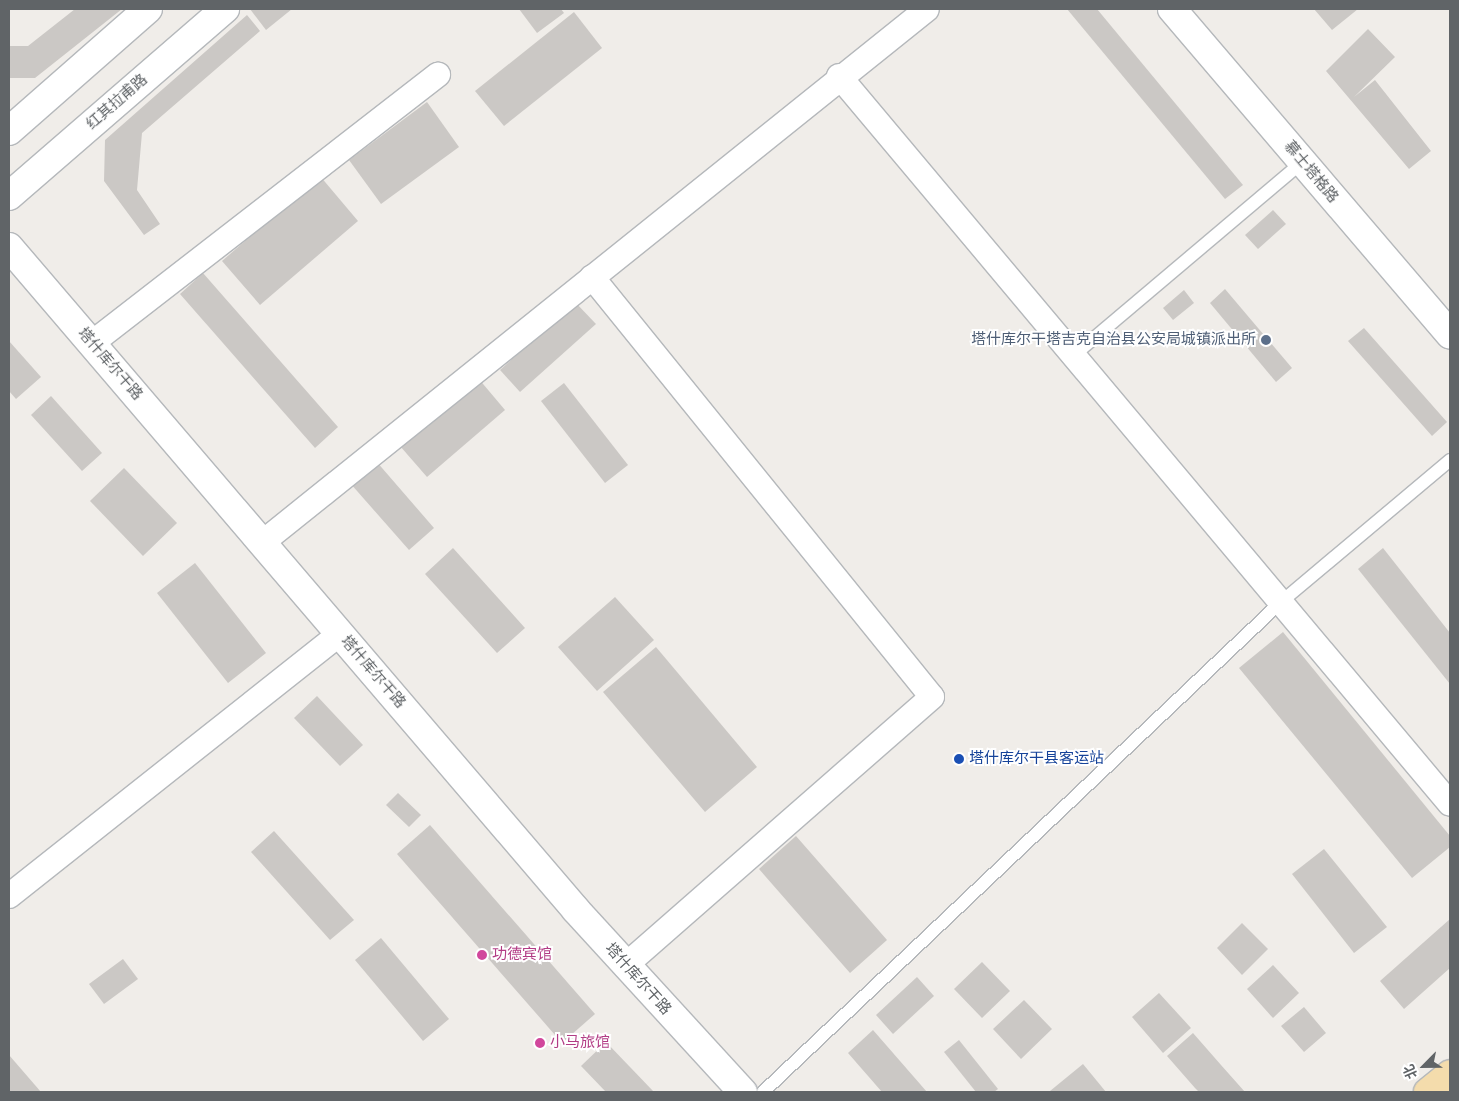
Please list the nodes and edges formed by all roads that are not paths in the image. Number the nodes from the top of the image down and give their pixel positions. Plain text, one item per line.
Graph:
1 (148, 9) edge
2 (224, 9) edge
3 (927, 9) edge
4 (1172, 9) edge
5 (438, 75) dead end
6 (839, 76) junction
7 (9, 131) edge
8 (1302, 162) junction
9 (9, 196) edge
10 (9, 247) edge
11 (592, 277) junction
12 (1450, 334) edge
13 (92, 343) junction
14 (1074, 356) junction
15 (1450, 460) edge
16 (263, 542) junction
17 (1281, 602) junction
18 (340, 634) junction
19 (1450, 804) edge
20 (9, 896) edge
21 (625, 966) junction
22 (1450, 1074) edge
23 (743, 1092) edge
24 (762, 1092) edge
25 (1428, 1092) edge

1 - 7 main road
2 - 9 main road, 红其拉甫路
3 - 6 street
4 - 8 main road, 慕士塔格路
5 - 13 street
6 - 11 street
6 - 14 street
8 - 12 main road, 慕士塔格路
8 - 14 lane
10 - 13 main road, 塔什库尔干路
11 - 16 street
11 - 21 street
13 - 16 main road, 塔什库尔干路
14 - 17 street
15 - 17 lane
16 - 18 main road, 塔什库尔干路
17 - 19 street
17 - 24 lane
18 - 20 street
18 - 21 main road, 塔什库尔干路
21 - 23 main road, 塔什库尔干路
22 - 25 highway

